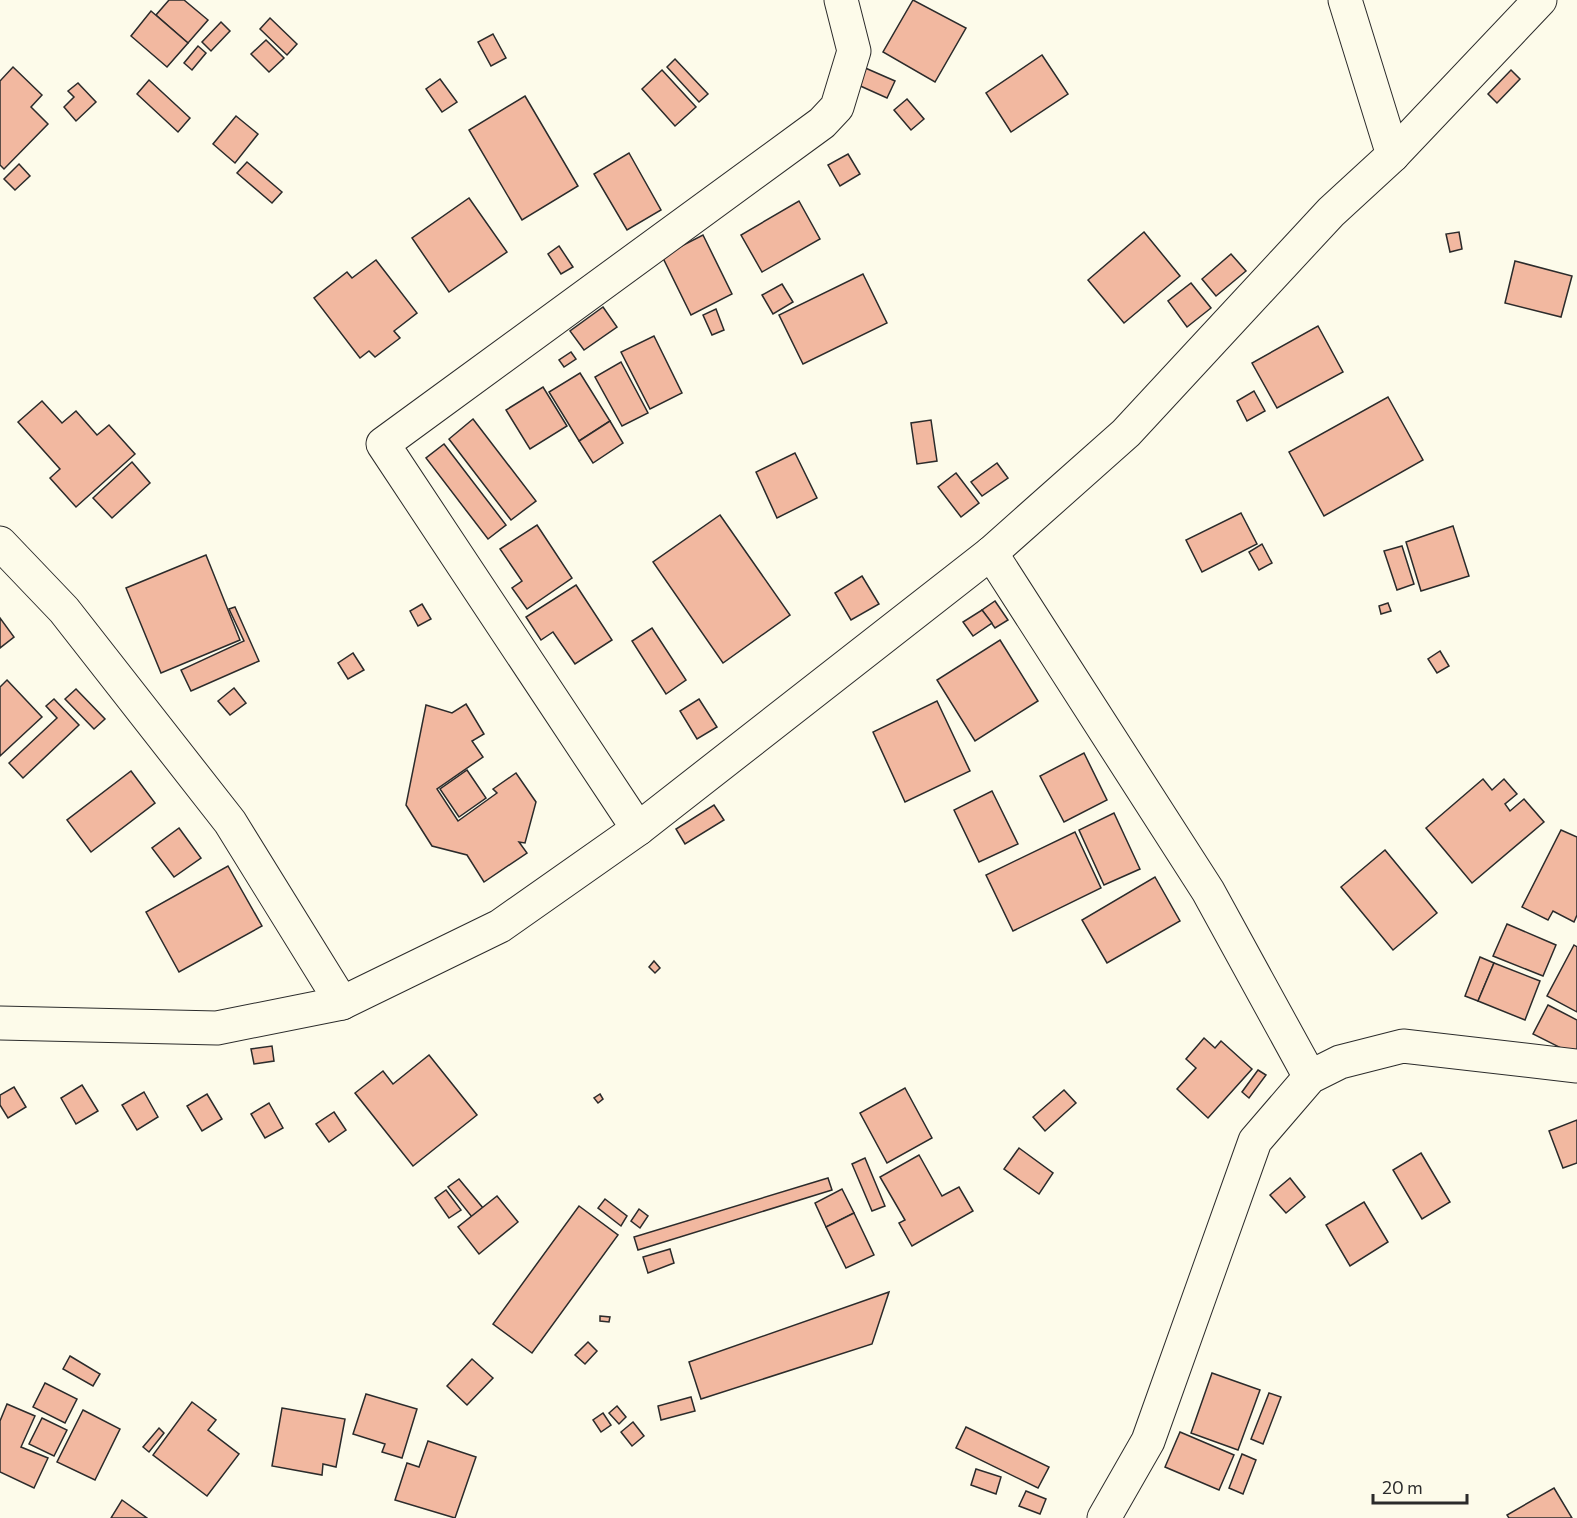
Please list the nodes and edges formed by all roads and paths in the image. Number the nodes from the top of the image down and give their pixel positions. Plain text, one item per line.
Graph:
1 (842, 0) edge
2 (1345, 0) edge
3 (1540, 0) edge
4 (1393, 155) junction
5 (0, 543) edge
6 (991, 552) junction
7 (638, 829) junction
8 (342, 1003) junction
9 (0, 1023) edge
10 (1577, 1066) edge
11 (1310, 1077) junction
12 (1104, 1518) edge

1 - 7 street
2 - 4 street
3 - 4 street
4 - 6 street
5 - 8 street
6 - 7 street
6 - 11 street
7 - 8 street
8 - 9 street
10 - 11 street
11 - 12 street

